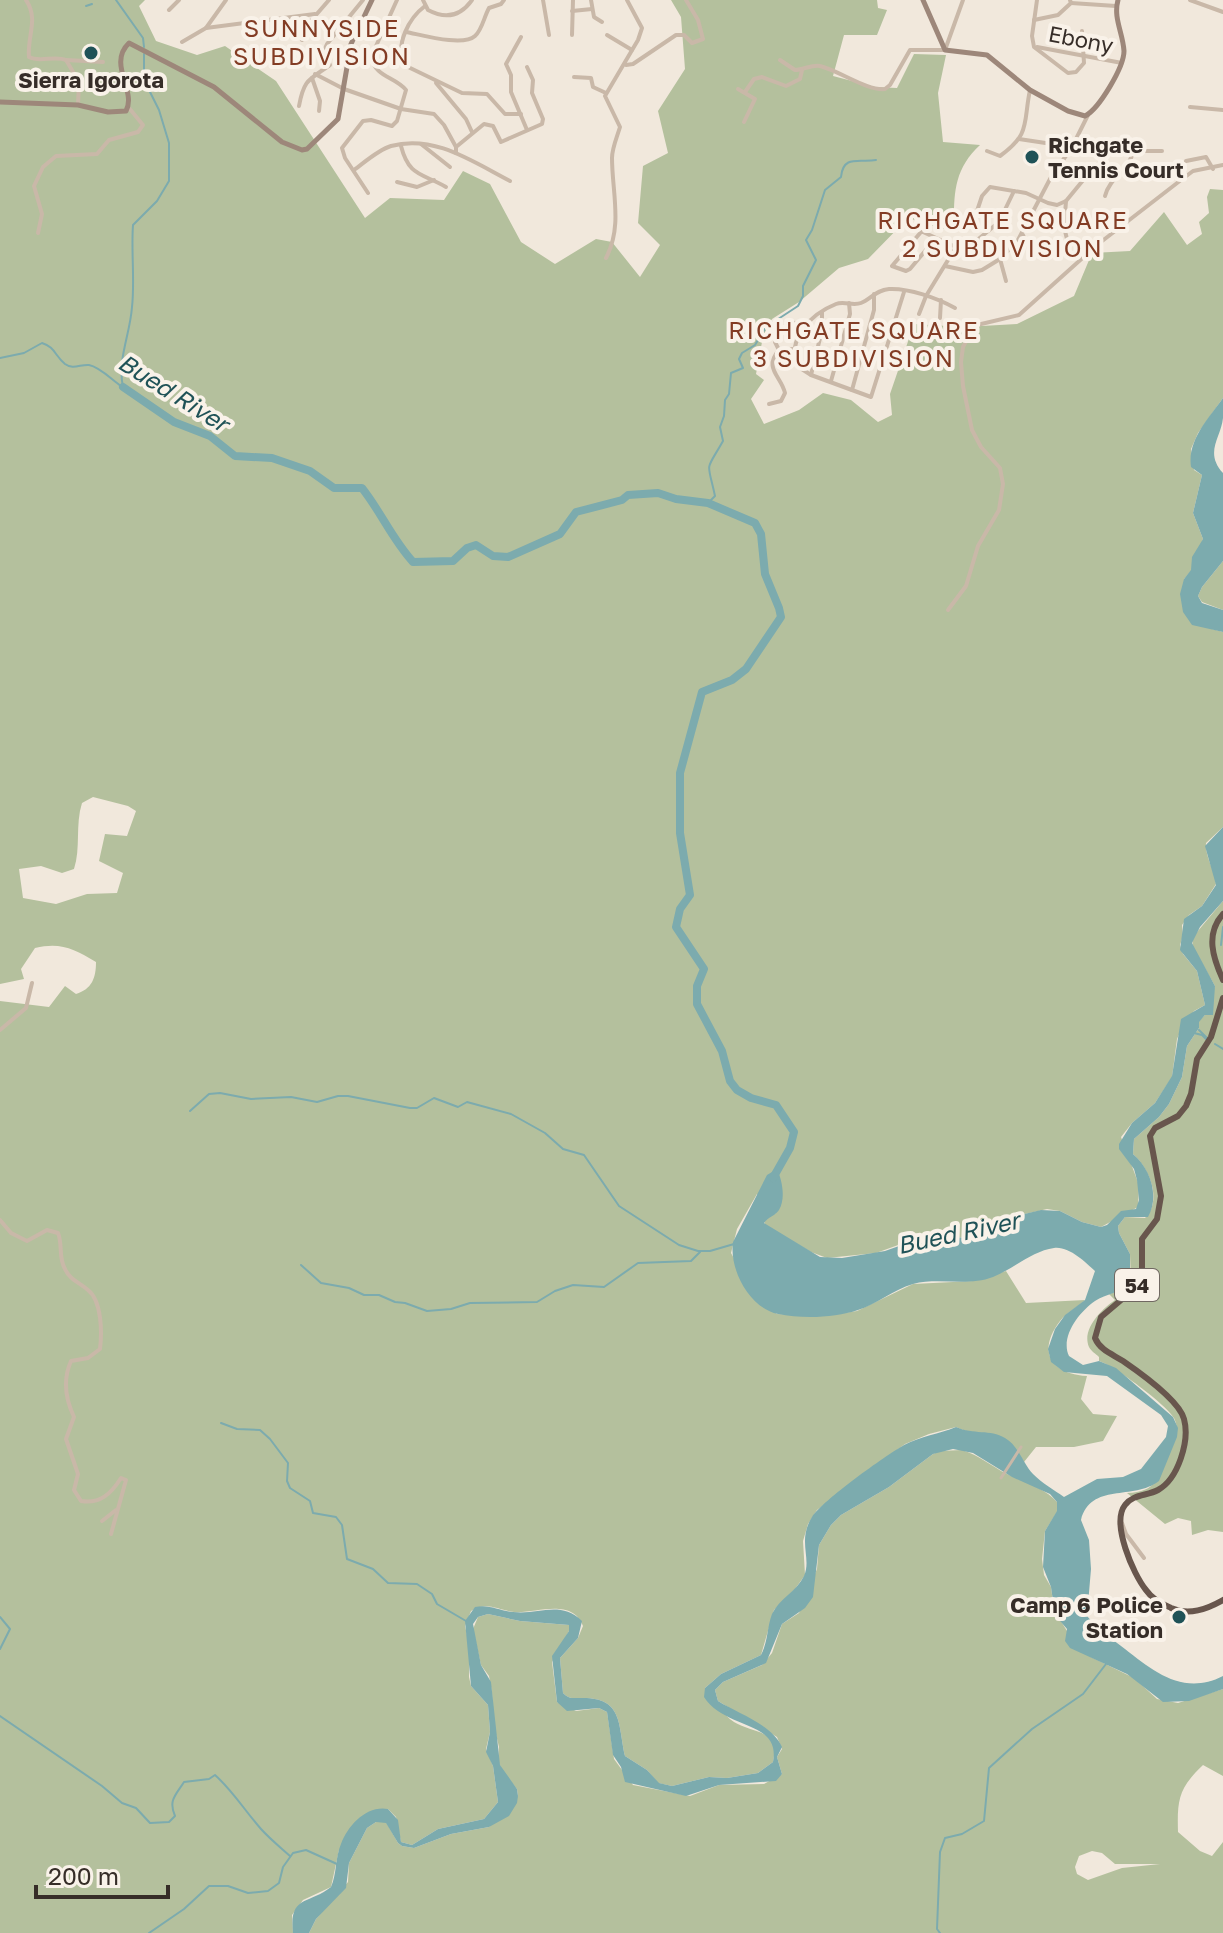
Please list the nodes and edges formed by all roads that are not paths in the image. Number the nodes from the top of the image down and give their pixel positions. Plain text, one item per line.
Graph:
1 (26, 0) edge
2 (179, 0) edge
3 (226, 0) edge
4 (329, 0) edge
5 (363, 0) edge
6 (372, 0) edge
7 (397, 0) edge
8 (472, 0) edge
9 (504, 0) edge
10 (543, 0) edge
11 (573, 0) edge
12 (591, 0) edge
13 (627, 0) edge
14 (686, 0) edge
15 (923, 0) edge
16 (963, 0) edge
17 (1037, 0) edge
18 (1190, 0) edge
19 (1198, 1) edge
20 (1070, 2) edge
21 (424, 3) edge
22 (1117, 3) edge
23 (592, 9) junction
24 (169, 10) dead end
25 (572, 11) junction
26 (1223, 12) edge
27 (315, 14) junction
28 (1034, 20) junction
29 (602, 22) dead end
30 (206, 28) junction
31 (1082, 31) dead end
32 (406, 32) junction
33 (549, 35) dead end
34 (572, 35) dead end
35 (607, 35) dead end
36 (521, 37) dead end
37 (302, 40) dead end
38 (182, 42) dead end
39 (1034, 47) junction
40 (945, 50) junction
41 (632, 52) junction
42 (1085, 55) junction
43 (66, 60) junction
44 (639, 60) junction
45 (780, 60) dead end
46 (103, 62) dead end
47 (1122, 63) junction
48 (625, 65) junction
49 (527, 67) dead end
50 (802, 70) junction
51 (314, 76) junction
52 (574, 77) dead end
53 (433, 79) junction
54 (344, 89) junction
55 (738, 89) dead end
56 (1030, 90) junction
57 (745, 92) junction
58 (606, 93) junction
59 (0, 102) edge
60 (78, 105) junction
61 (299, 106) dead end
62 (1190, 107) dead end
63 (129, 108) junction
64 (401, 109) junction
65 (1223, 110) edge
66 (319, 111) dead end
67 (521, 114) junction
68 (1088, 115) junction
69 (744, 122) dead end
70 (527, 130) junction
71 (472, 132) junction
72 (1019, 139) junction
73 (421, 144) junction
74 (400, 146) junction
75 (1072, 147) junction
76 (456, 150) junction
77 (1133, 150) junction
78 (987, 151) dead end
79 (1162, 151) dead end
80 (1186, 161) dead end
81 (1223, 165) edge
82 (450, 167) dead end
83 (1213, 169) junction
84 (354, 170) junction
85 (434, 180) junction
86 (510, 181) dead end
87 (397, 182) dead end
88 (446, 187) dead end
89 (1014, 190) junction
90 (368, 193) dead end
91 (1105, 196) dead end
92 (1042, 199) junction
93 (1066, 201) junction
94 (974, 220) dead end
95 (38, 233) dead end
96 (1023, 235) junction
97 (936, 238) junction
98 (1067, 239) dead end
99 (956, 247) junction
100 (1030, 252) dead end
101 (606, 258) dead end
102 (1000, 259) junction
103 (945, 266) junction
104 (1006, 281) dead end
105 (904, 292) junction
106 (874, 294) junction
107 (926, 296) junction
108 (941, 300) junction
109 (849, 303) junction
110 (955, 308) dead end
111 (822, 312) junction
112 (919, 314) dead end
113 (940, 318) dead end
114 (787, 322) dead end
115 (804, 324) junction
116 (775, 342) dead end
117 (794, 349) junction
118 (779, 350) junction
119 (811, 375) junction
120 (831, 381) junction
121 (852, 390) junction
122 (769, 404) dead end
123 (948, 610) dead end
124 (1223, 914) edge
125 (1223, 980) edge
126 (32, 983) dead end
127 (1223, 998) edge
128 (0, 1030) edge
129 (0, 1220) edge
130 (1021, 1447) dead end
131 (1001, 1478) dead end
132 (116, 1510) junction
133 (1120, 1517) junction
134 (102, 1521) dead end
135 (111, 1534) dead end
136 (1144, 1558) dead end
137 (1223, 1600) edge

1 - 43 street
2 - 24 street
3 - 30 street
4 - 27 street
5 - 51 street
6 - 54 main road
7 - 64 street
8 - 21 street
9 - 32 street
10 - 33 street
11 - 25 street
12 - 23 street
13 - 41 street
14 - 44 street
15 - 40 main road
16 - 40 street
17 - 28 street
18 - 19 street
19 - 26 street
20 - 22 street
20 - 28 street
21 - 32 street
22 - 47 main road
23 - 25 street
23 - 29 street
25 - 34 street
27 - 30 street
27 - 37 street
28 - 39 street
30 - 38 street
31 - 42 street
32 - 53 street
35 - 41 street
36 - 67 street
39 - 42 street, Ebony
39 - 42 street
40 - 50 street
40 - 56 main road
41 - 44 street
41 - 48 street
42 - 47 street, Ebony
43 - 46 street
43 - 60 street
44 - 48 street
45 - 50 street
47 - 68 main road
48 - 58 street
49 - 70 street
50 - 57 street
51 - 54 street
51 - 61 street
51 - 66 street
52 - 58 street
53 - 67 street
53 - 71 street
54 - 63 main road
54 - 64 street
55 - 57 street
56 - 68 main road
56 - 72 street
57 - 69 street
58 - 101 street
59 - 60 main road
60 - 63 main road
62 - 65 street
63 - 95 street
64 - 76 street
64 - 84 street
67 - 70 street
68 - 75 street
70 - 71 street
71 - 76 street
72 - 75 street
72 - 78 street
73 - 74 street
73 - 76 street
73 - 82 street
74 - 84 street
74 - 85 street
75 - 92 street
76 - 86 street
77 - 79 street
77 - 91 street
77 - 93 street
80 - 83 street
81 - 83 street
83 - 123 street
84 - 90 street
85 - 87 street
85 - 88 street
89 - 92 street
89 - 94 street
89 - 99 street
92 - 93 street
92 - 96 street
93 - 98 street
96 - 100 street
96 - 102 street
97 - 97 street
97 - 99 street
99 - 103 street
102 - 103 street
102 - 104 street
103 - 107 street
105 - 106 street
105 - 107 street
105 - 121 street
106 - 109 street
106 - 121 street
107 - 108 street
107 - 112 street
108 - 110 street
108 - 113 street
109 - 111 street
109 - 120 street
111 - 115 street
111 - 119 street
114 - 115 street
115 - 117 street
116 - 118 street
117 - 118 street
117 - 119 street
118 - 122 street
119 - 120 street
120 - 121 street
124 - 125 highway
126 - 128 street
127 - 133 highway, 54
129 - 132 street
130 - 131 street
132 - 134 street
132 - 135 street
133 - 136 street
133 - 137 highway

